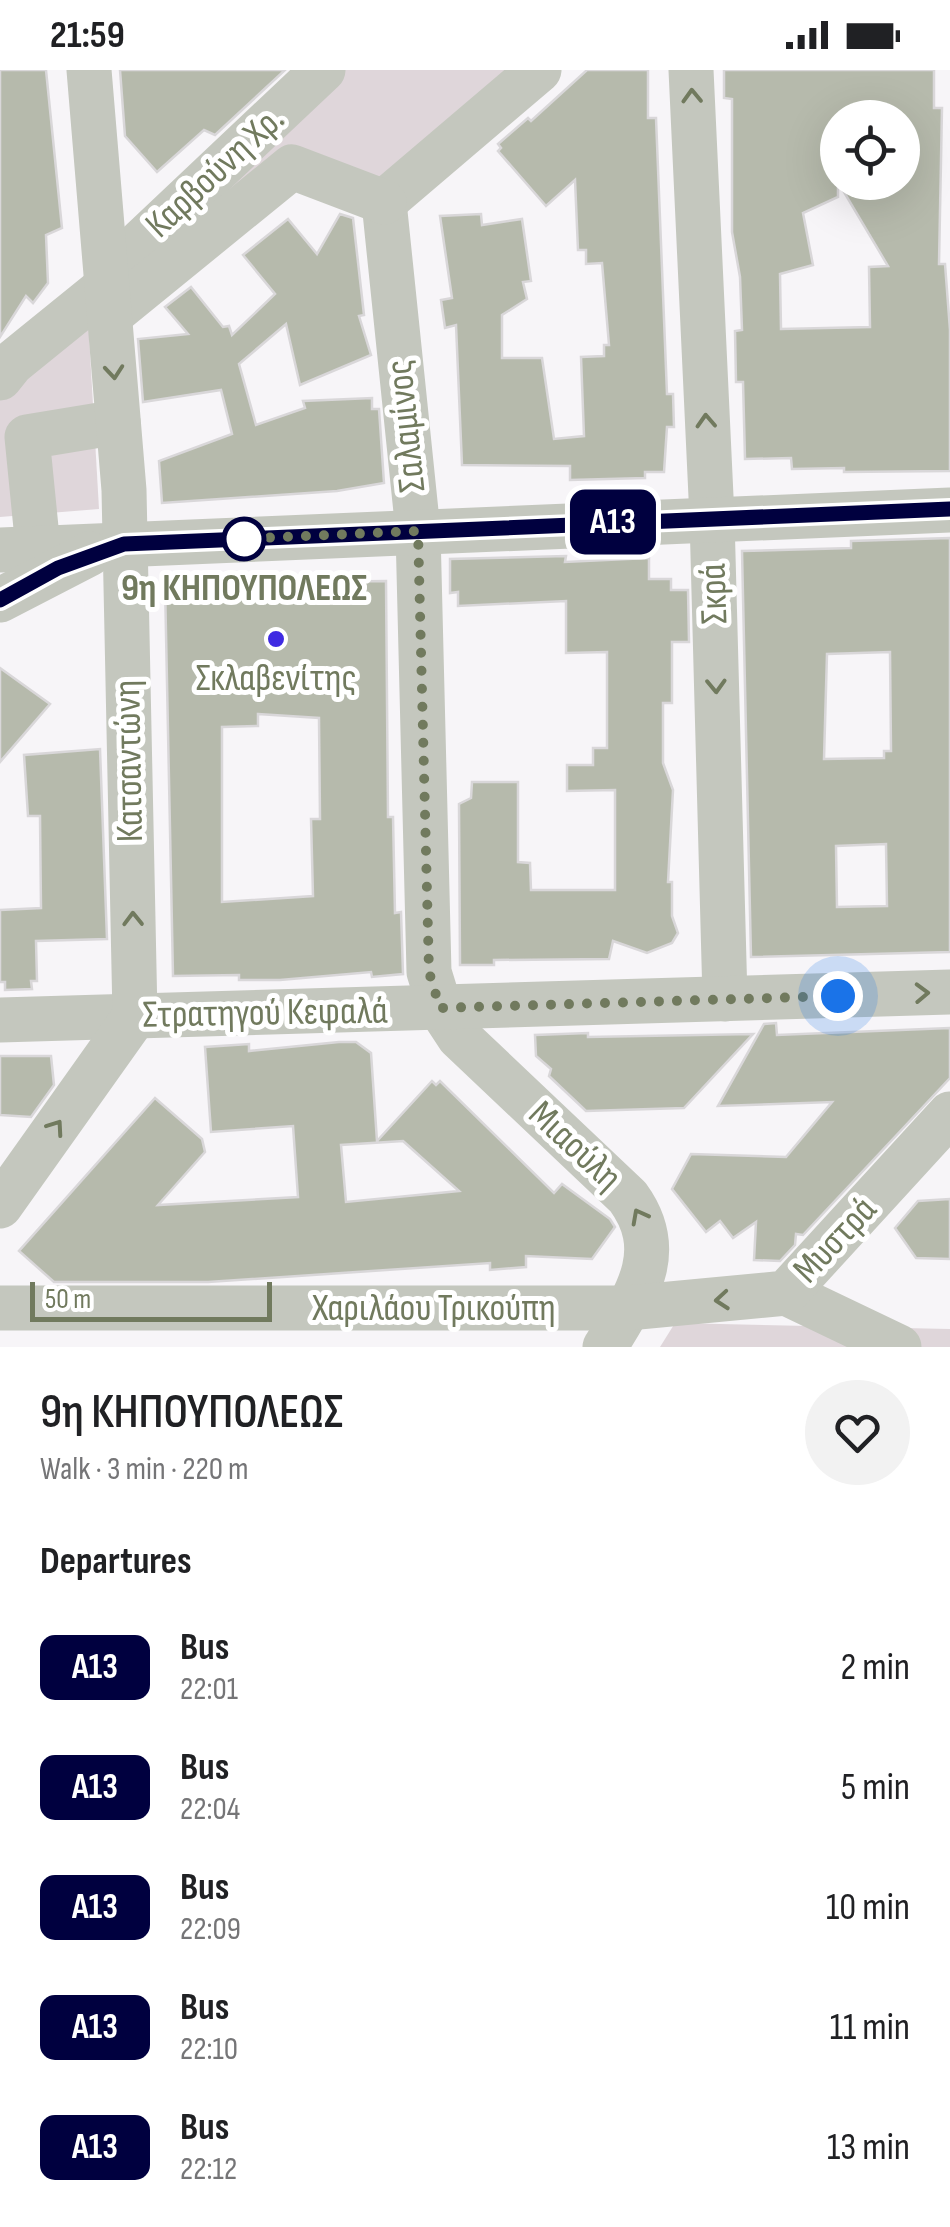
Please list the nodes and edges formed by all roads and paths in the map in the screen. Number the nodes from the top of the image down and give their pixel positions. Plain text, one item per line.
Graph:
1 (89, 70) edge
2 (323, 70) edge
3 (539, 70) edge
4 (691, 70) edge
5 (384, 202) junction
6 (108, 292) junction
7 (0, 378) edge
8 (118, 422) junction
9 (950, 510) edge
10 (712, 518) junction
11 (418, 531) junction
12 (124, 544) junction
13 (19, 549) edge
14 (0, 600) edge
15 (950, 992) edge
16 (725, 999) junction
17 (440, 1008) junction
18 (135, 1016) junction
19 (0, 1020) edge
20 (950, 1114) edge
21 (0, 1206) edge
22 (786, 1292) junction
23 (0, 1308) edge
24 (628, 1308) junction
25 (605, 1347) edge
26 (899, 1347) edge

1 - 6 street, Κατσαντώνη
2 - 6 street, Καρβούνη Χρ.
3 - 5 street
10 -> 4 street, Σκρά
5 - 6 street
5 - 11 street, Σαλαμίνος
6 - 7 street
6 -> 8 street, Κατσαντώνη
8 - 12 street, Κατσαντώνη
8 - 13 street
9 - 10 street
10 - 11 street
10 -> 16 street, Σκρά
11 - 12 street
11 - 17 street, Σαλαμίνος
12 - 13 street
12 - 14 street
18 -> 12 street, Κατσαντώνη
16 -> 15 street, Στρατηγού Κεφαλά
16 - 17 street, Στρατηγού Κεφαλά
17 - 18 street, Στρατηγού Κεφαλά
24 -> 17 street, Μιαούλη
18 - 19 street, Στρατηγού Κεφαλά
21 -> 18 street
20 - 22 street, Μυστρά
22 -> 24 street, Μυστρά
22 - 26 street
23 - 24 street, Χαριλάου Τρικούπη
24 - 25 street, Μιαούλη

